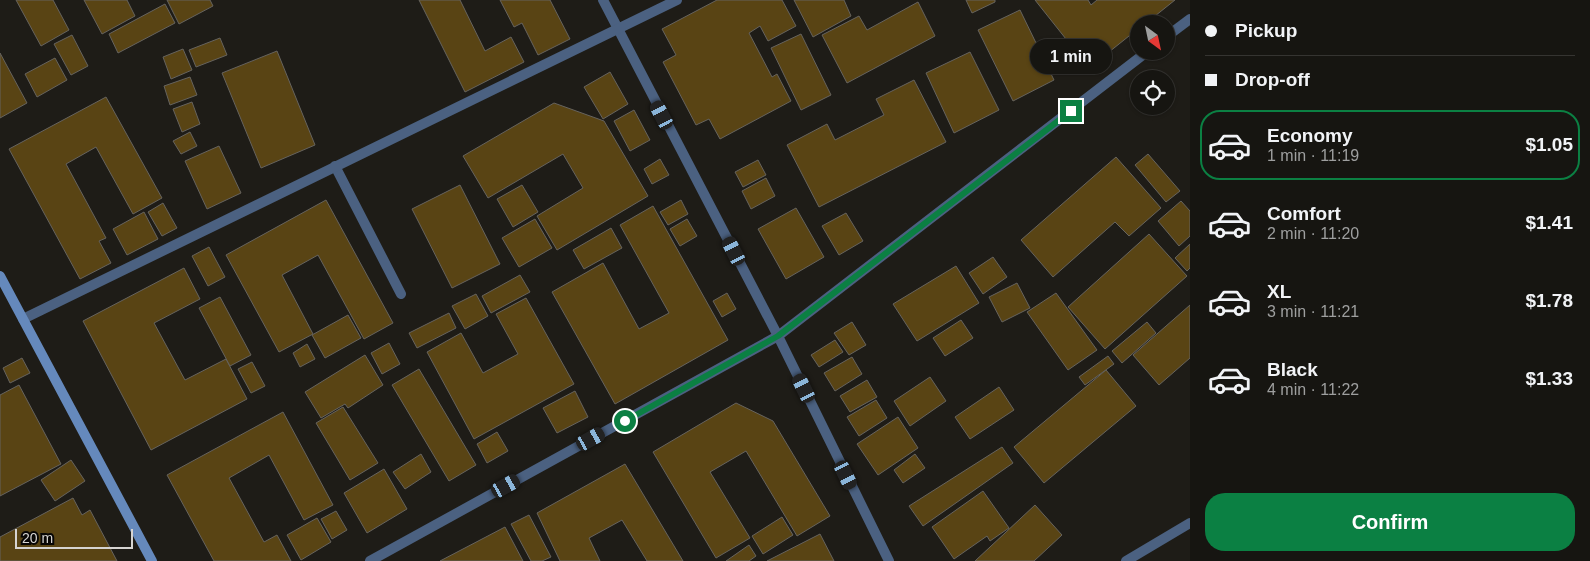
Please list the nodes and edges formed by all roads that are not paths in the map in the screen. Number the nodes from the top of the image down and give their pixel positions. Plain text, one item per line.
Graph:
1 (603, 0) edge
2 (677, 0) edge
3 (1190, 18) edge
4 (618, 30) junction
5 (1175, 30) edge
6 (1136, 60) edge
7 (335, 166) junction
8 (0, 276) edge
9 (401, 294) dead end
10 (23, 319) junction
11 (778, 336) junction
12 (1190, 523) edge
13 (152, 561) edge
14 (370, 561) edge
15 (889, 561) edge
16 (1126, 561) edge

1 - 4 street
2 - 4 street
3 - 5 street
4 - 7 street
4 - 11 street
6 - 11 street
7 - 9 street
7 - 10 street
8 - 10 street
10 - 13 street
11 - 14 street
11 - 15 street
12 - 16 street

